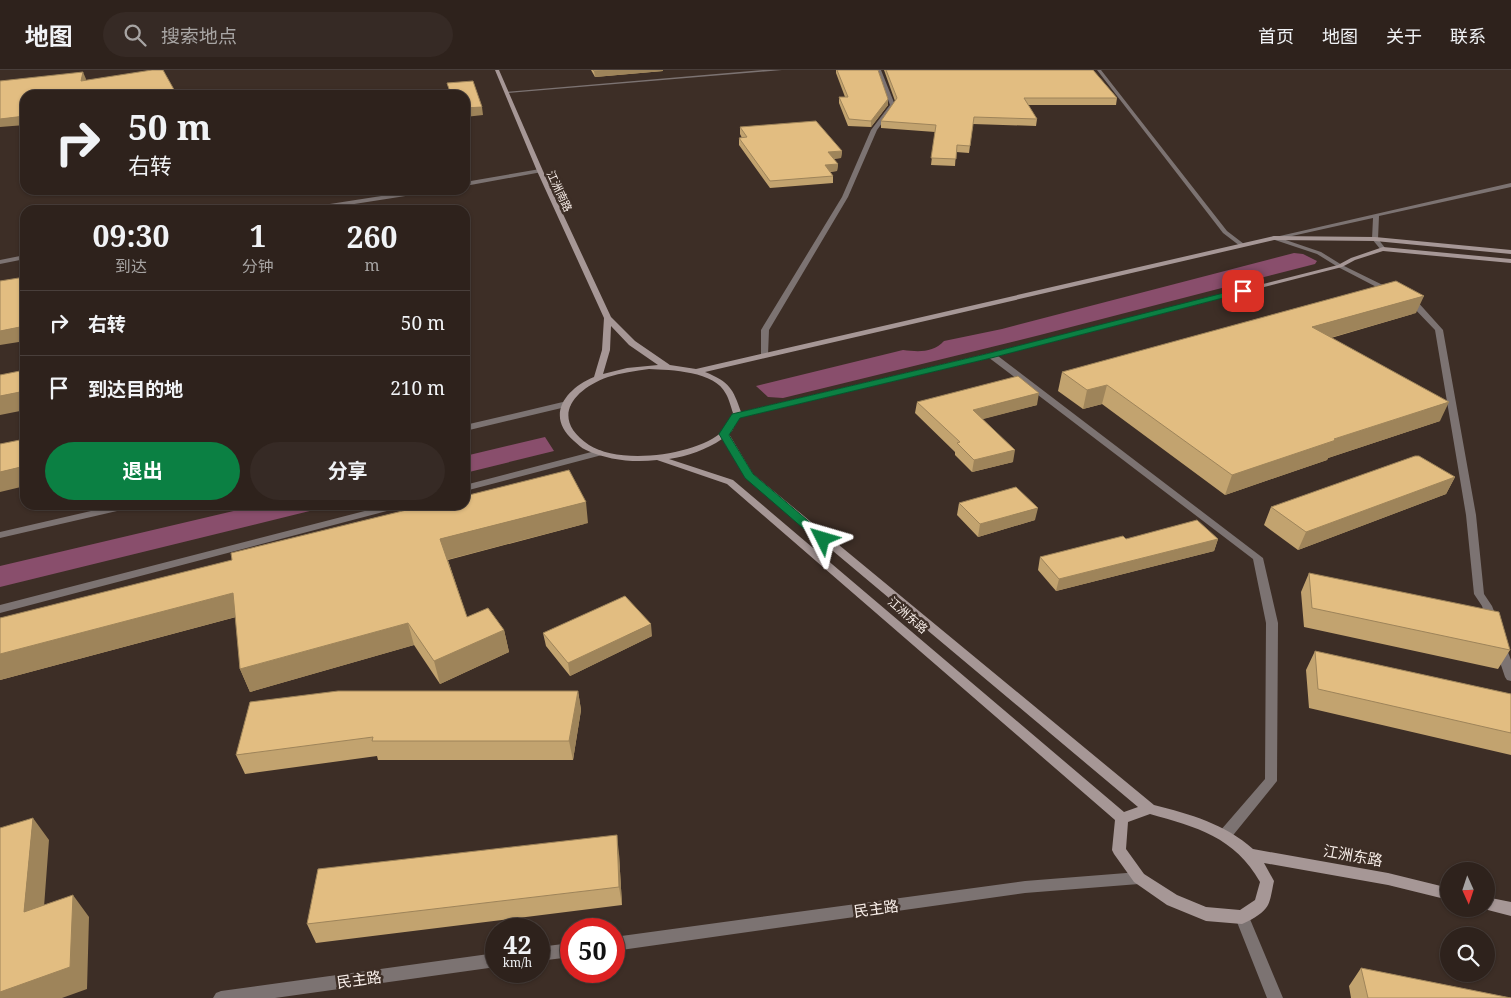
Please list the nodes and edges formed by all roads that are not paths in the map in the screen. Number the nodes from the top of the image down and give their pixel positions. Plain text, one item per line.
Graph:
1 (497, 70) edge
2 (780, 70) edge
3 (879, 70) edge
4 (1099, 70) edge
5 (507, 92) junction
6 (540, 171) junction
7 (470, 183) edge
8 (1511, 185) edge
9 (399, 195) edge
10 (336, 205) edge
11 (1376, 215) junction
12 (1274, 238) junction
13 (1375, 240) junction
14 (1242, 245) junction
15 (1383, 249) junction
16 (1511, 252) edge
17 (20, 259) edge
18 (1511, 261) edge
19 (0, 262) edge
20 (1340, 266) junction
21 (608, 318) junction
22 (764, 355) junction
23 (991, 355) junction
24 (667, 367) junction
25 (695, 372) junction
26 (598, 378) junction
27 (567, 404) junction
28 (736, 416) junction
29 (470, 427) edge
30 (724, 434) junction
31 (599, 453) junction
32 (661, 459) junction
33 (470, 487) edge
34 (108, 510) edge
35 (380, 510) edge
36 (0, 535) edge
37 (0, 609) edge
38 (1511, 677) edge
39 (1150, 809) junction
40 (1122, 818) junction
41 (1225, 836) junction
42 (1251, 855) junction
43 (1139, 878) junction
44 (1440, 892) edge
45 (1495, 905) edge
46 (1511, 909) edge
47 (1242, 917) junction
48 (625, 942) edge
49 (485, 962) edge
50 (221, 998) edge
51 (1274, 998) edge

1 - 5 main road, 江洲南路
2 - 5 street
3 - 22 street
4 - 14 street
5 - 6 main road, 江洲南路
6 - 7 street
6 - 21 main road, 江洲南路
8 - 11 street
9 - 10 street
11 - 12 street
11 - 13 street
12 - 13 main road
12 - 14 main road
12 - 20 street
13 - 15 street
13 - 16 main road
14 - 22 main road
15 - 18 main road
15 - 20 main road
17 - 19 street
20 - 23 main road
20 - 38 street
21 - 24 main road
21 - 26 main road
22 - 25 main road
23 - 28 main road
23 - 41 street
24 - 25 main road
24 - 26 main road
25 - 28 main road
26 - 27 main road
27 - 29 street
27 - 31 main road
28 - 30 main road
30 - 32 main road
30 - 39 main road, 江洲东路
31 - 32 main road
31 - 33 street
32 - 40 main road, 江洲东路
34 - 36 street
35 - 37 street
39 - 40 main road
39 - 41 main road
40 - 43 main road
41 - 42 main road
42 - 44 main road, 江洲东路
42 - 47 main road
43 - 47 main road
43 - 48 street, 民主路
45 - 46 main road
47 - 51 street
49 - 50 street, 民主路

